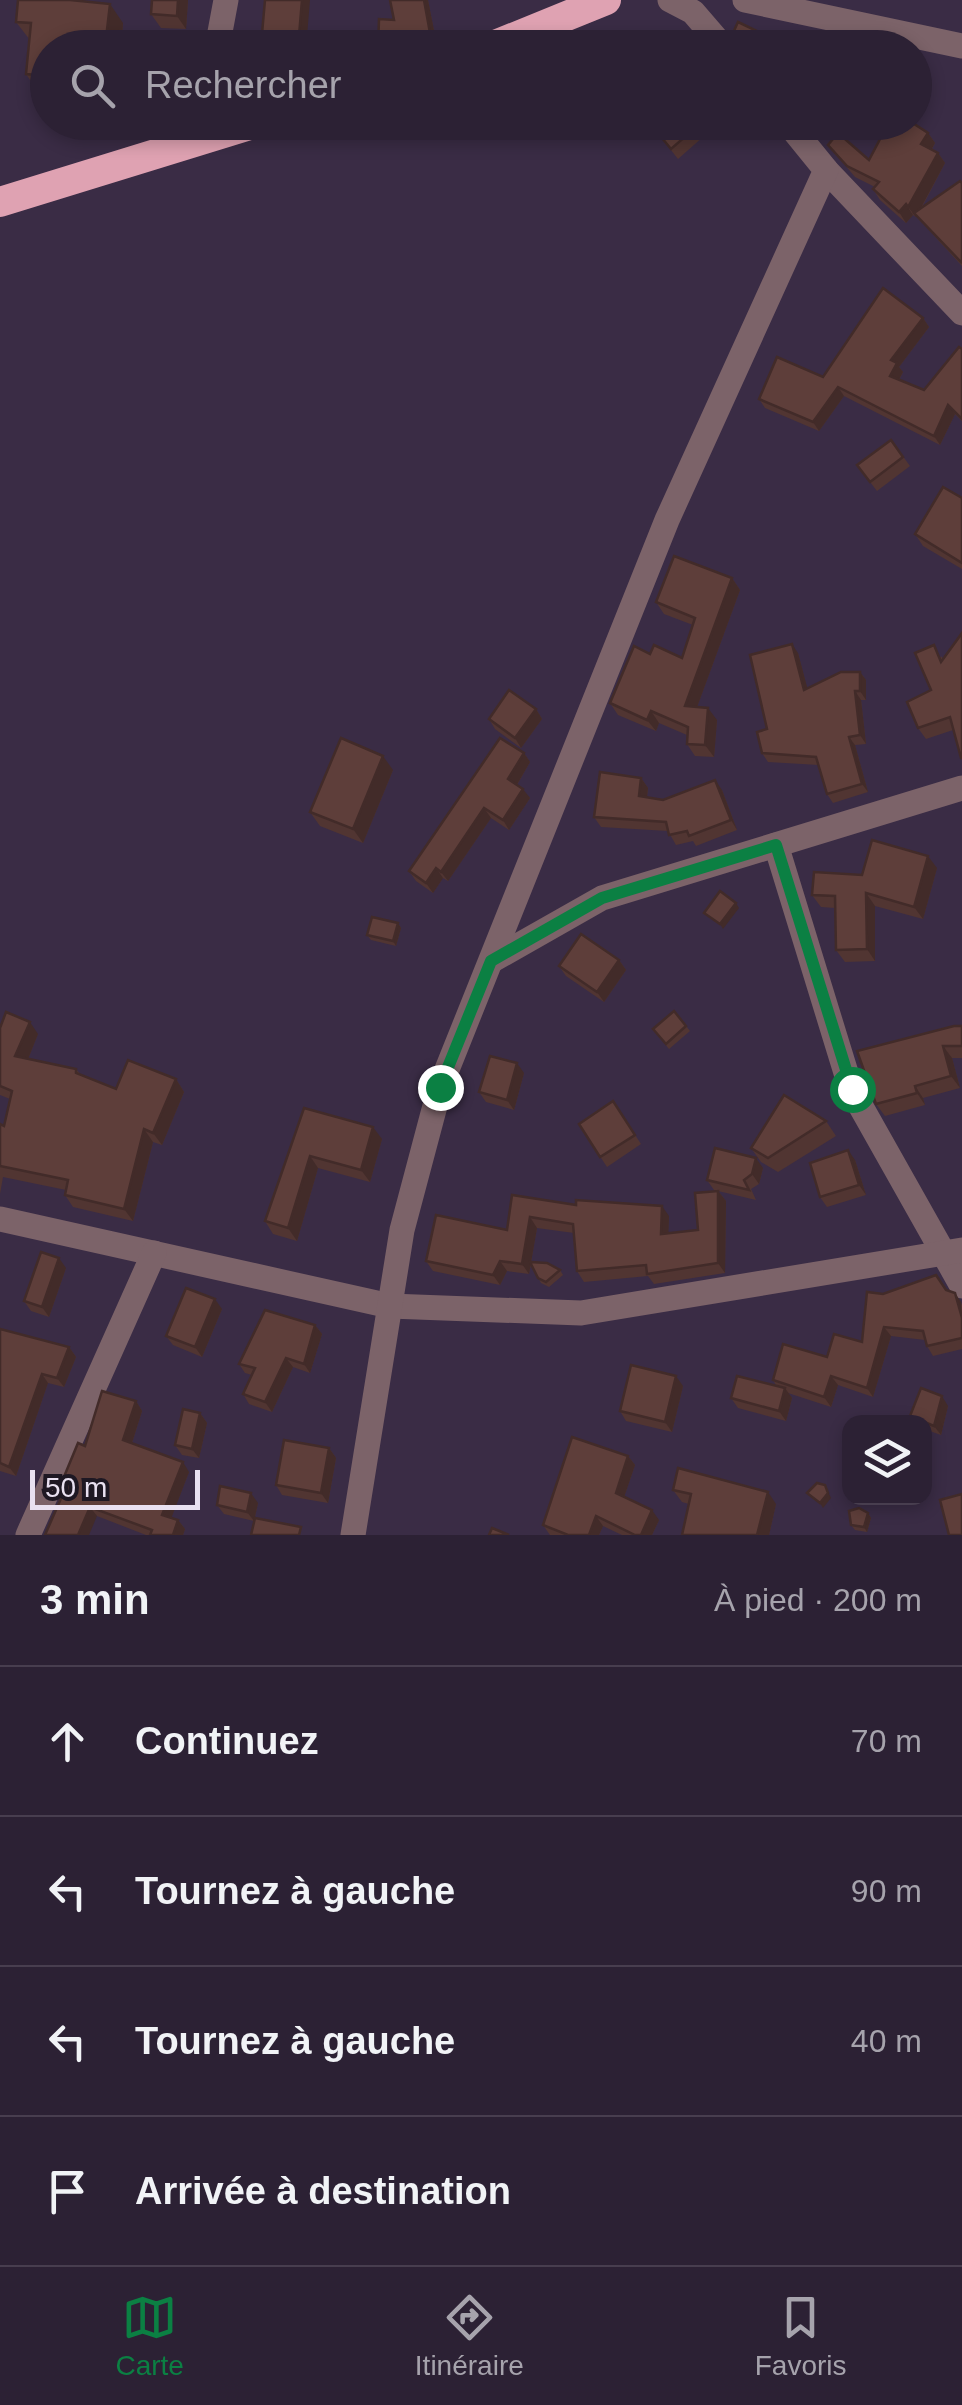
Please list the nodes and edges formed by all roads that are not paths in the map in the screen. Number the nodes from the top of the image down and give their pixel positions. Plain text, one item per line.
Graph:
1 (226, 0) edge
2 (606, 0) edge
3 (745, 0) edge
4 (685, 4) edge
5 (221, 30) edge
6 (532, 30) edge
7 (708, 30) edge
8 (887, 30) edge
9 (932, 40) edge
10 (962, 46) edge
11 (180, 140) edge
12 (801, 140) edge
13 (826, 170) junction
14 (0, 202) edge
15 (962, 314) edge
16 (962, 788) edge
17 (776, 845) junction
18 (491, 961) junction
19 (0, 1219) edge
20 (954, 1251) edge
21 (154, 1253) junction
22 (962, 1286) edge
23 (390, 1306) junction
24 (28, 1535) edge
25 (353, 1535) edge

1 - 5 street
2 - 6 highway
3 - 8 street
4 - 7 street
9 - 10 street
11 - 14 highway
12 - 13 street
13 - 15 street
13 - 18 street
16 - 17 street
17 - 18 street
17 - 20 street
18 - 23 street
19 - 21 street
20 - 22 street
20 - 23 street
21 - 23 street
21 - 24 street
23 - 25 street

